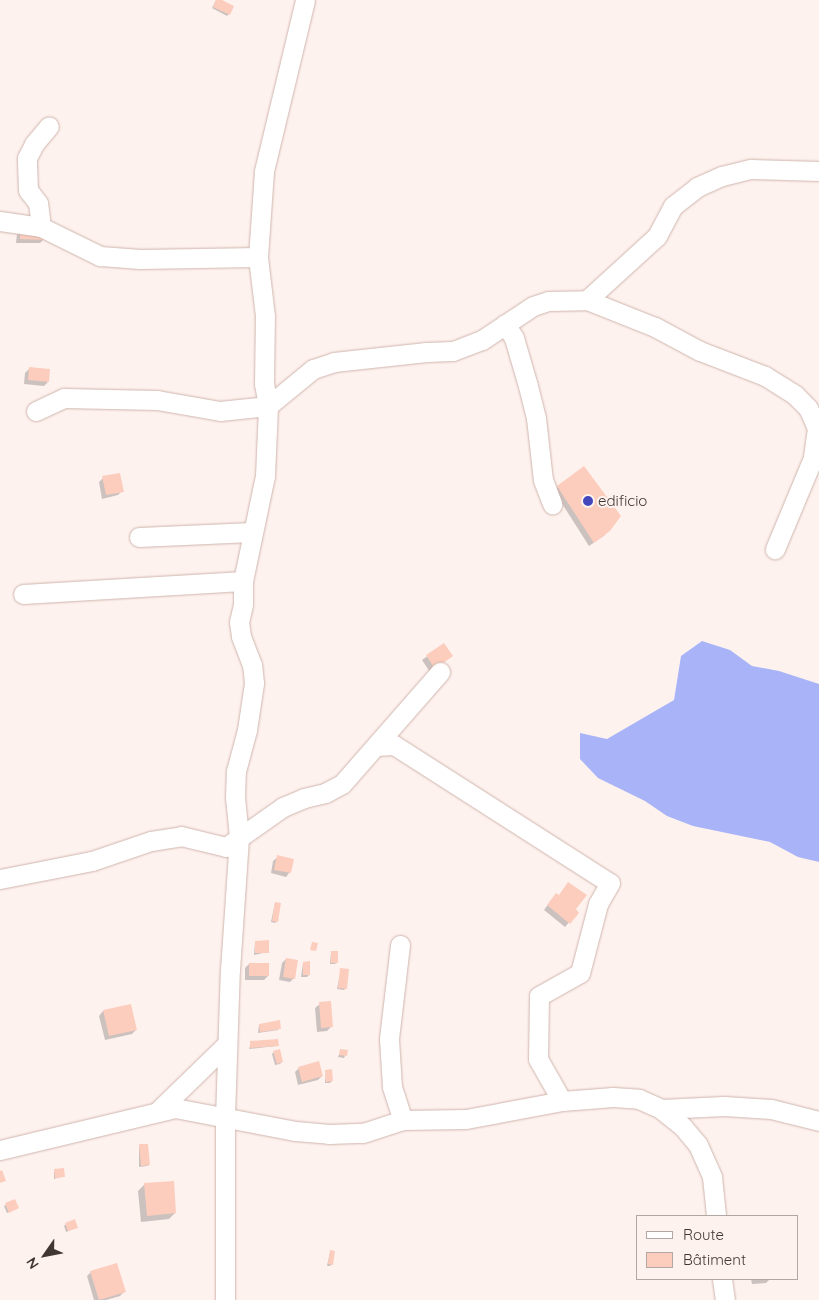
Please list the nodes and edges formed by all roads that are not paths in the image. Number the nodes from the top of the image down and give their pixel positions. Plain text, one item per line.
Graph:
1 (305, 0) edge
2 (49, 126) dead end
3 (819, 171) edge
4 (0, 221) edge
5 (41, 227) junction
6 (258, 257) junction
7 (588, 300) junction
8 (505, 324) junction
9 (814, 405) edge
10 (268, 406) junction
11 (36, 411) dead end
12 (552, 504) dead end
13 (252, 532) junction
14 (138, 537) dead end
15 (775, 549) dead end
16 (242, 581) junction
17 (23, 594) dead end
18 (440, 672) dead end
19 (376, 746) junction
20 (239, 837) junction
21 (0, 879) edge
22 (400, 944) dead end
23 (227, 1044) junction
24 (562, 1101) junction
25 (661, 1109) junction
26 (158, 1112) junction
27 (225, 1117) junction
28 (403, 1120) junction
29 (819, 1121) edge
30 (0, 1150) edge
31 (716, 1215) edge
32 (722, 1280) edge
33 (225, 1300) edge
34 (725, 1300) edge

1 - 6 street
2 - 5 street
3 - 7 street
4 - 5 street
5 - 6 street
6 - 10 street
7 - 8 street
7 - 9 street
8 - 10 street
8 - 12 street
9 - 15 street
10 - 11 street
10 - 13 street
13 - 14 street
13 - 16 street
16 - 17 street
16 - 20 street
18 - 19 street
19 - 20 street
19 - 24 street
20 - 21 street
20 - 23 street
22 - 28 street
23 - 26 street
23 - 27 street
24 - 25 street
24 - 28 street
25 - 29 street
25 - 31 street
26 - 27 street
26 - 30 street
27 - 28 street
27 - 33 street
32 - 34 street

